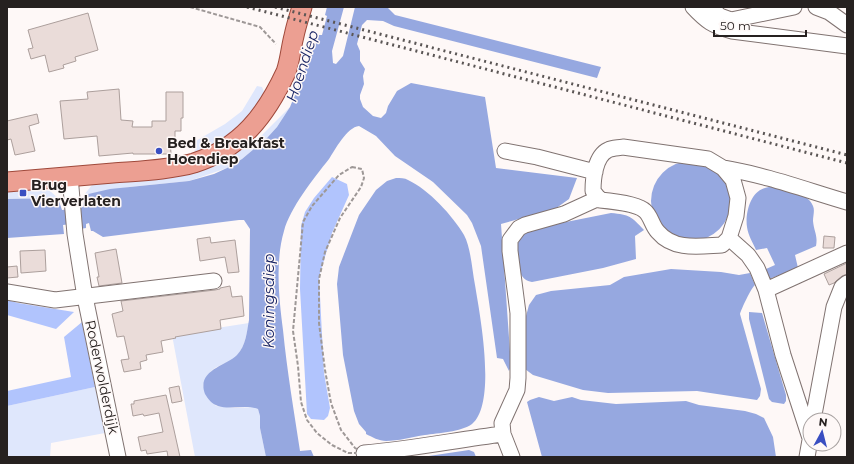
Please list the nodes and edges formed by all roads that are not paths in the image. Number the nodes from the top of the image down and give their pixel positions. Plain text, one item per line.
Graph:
1 (302, 7) edge
2 (693, 7) edge
3 (710, 7) edge
4 (794, 7) edge
5 (816, 7) edge
6 (847, 25) edge
7 (847, 46) edge
8 (505, 151) dead end
9 (724, 168) junction
10 (595, 172) junction
11 (70, 176) junction
12 (7, 182) edge
13 (599, 198) junction
14 (847, 202) edge
15 (729, 238) junction
16 (847, 253) edge
17 (214, 281) dead end
18 (847, 283) edge
19 (766, 290) junction
20 (7, 292) edge
21 (85, 296) junction
22 (814, 412) edge
23 (802, 414) edge
24 (503, 434) junction
25 (364, 453) road end
26 (400, 453) edge
27 (118, 457) edge
28 (512, 457) edge

1 - 11 main road
2 - 7 street
3 - 4 street
5 - 6 street
8 - 10 street
9 - 10 street
9 - 14 street
9 - 15 street
10 - 13 street
11 - 12 main road
11 - 21 street, Roderwolderdijk
13 - 15 street
13 - 24 street
15 - 19 street
16 - 19 street
17 - 21 street
18 - 22 street
19 - 23 street
20 - 21 street
21 - 27 street, Roderwolderdijk
24 - 26 street
24 - 28 street
25 - 26 street

